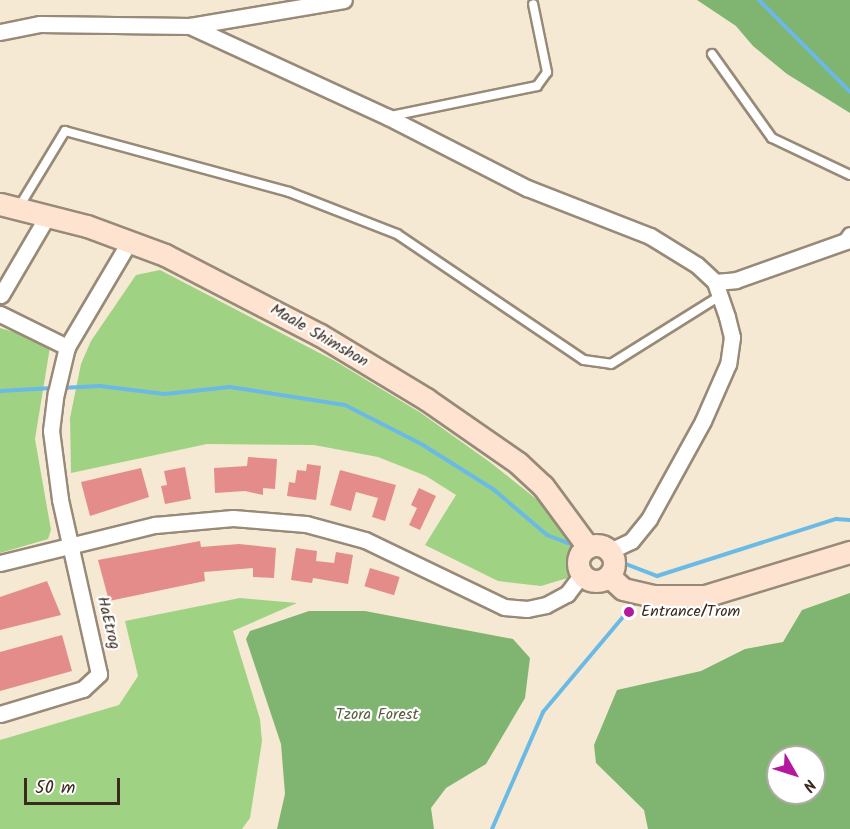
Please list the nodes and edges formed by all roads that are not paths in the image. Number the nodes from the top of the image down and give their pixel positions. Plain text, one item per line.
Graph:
1 (344, 0) edge
2 (533, 4) dead end
3 (190, 26) junction
4 (0, 32) edge
5 (712, 54) dead end
6 (388, 117) junction
7 (850, 175) edge
8 (9, 206) edge
9 (48, 215) junction
10 (850, 235) edge
11 (129, 242) junction
12 (718, 289) junction
13 (1, 295) edge
14 (0, 314) edge
15 (68, 347) junction
16 (70, 544) junction
17 (588, 547) junction
18 (610, 551) junction
19 (850, 552) edge
20 (0, 562) edge
21 (582, 574) junction
22 (609, 576) junction
23 (0, 714) edge

1 - 3 street
2 - 6 lane
3 - 4 street
3 - 6 street
5 - 7 lane
6 - 12 street
8 - 9 street, Maale Shimshon
8 - 12 lane
9 - 11 street, Maale Shimshon
9 - 13 street
10 - 12 street
11 - 15 street
11 - 17 street, Maale Shimshon
12 - 18 street
14 - 15 street
15 - 16 street
16 - 20 street
16 - 21 street
16 - 23 street, HaEtrog
17 - 18 street
17 - 21 street
18 - 22 street
19 - 22 street
21 - 22 street

